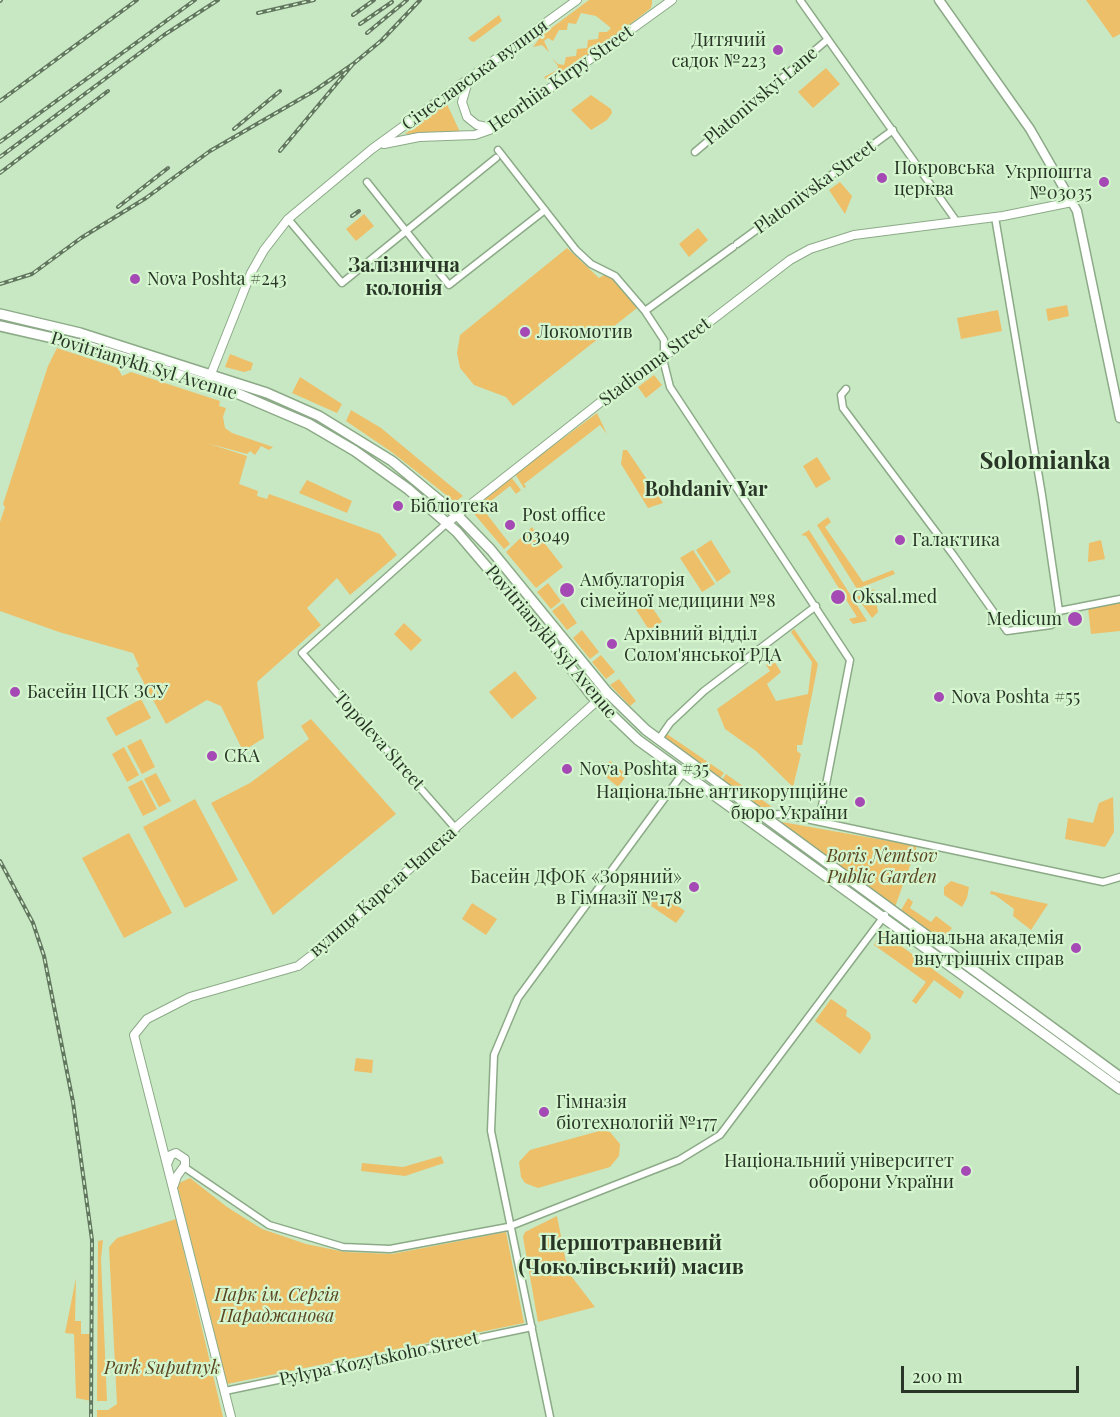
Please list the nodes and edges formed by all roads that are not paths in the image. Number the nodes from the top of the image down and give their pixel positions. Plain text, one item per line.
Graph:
1 (577, 0) edge
2 (672, 0) edge
3 (800, 0) edge
4 (939, 0) edge
5 (828, 40) junction
6 (468, 80) junction
7 (495, 128) junction
8 (894, 130) junction
9 (372, 149) junction
10 (498, 150) dead end
11 (695, 152) dead end
12 (496, 158) dead end
13 (367, 182) dead end
14 (1072, 202) junction
15 (545, 210) junction
16 (995, 217) junction
17 (288, 219) junction
18 (957, 222) junction
19 (408, 232) junction
20 (645, 311) junction
21 (0, 314) edge
22 (0, 326) edge
23 (665, 356) junction
24 (211, 374) junction
25 (208, 383) junction
26 (846, 389) dead end
27 (1120, 418) edge
28 (457, 515) junction
29 (447, 523) junction
30 (1120, 599) edge
31 (816, 606) junction
32 (1059, 611) junction
33 (302, 653) joint
34 (607, 692) junction
35 (597, 701) junction
36 (659, 739) junction
37 (683, 773) junction
38 (759, 815) junction
39 (819, 821) junction
40 (752, 825) junction
41 (456, 829) junction
42 (1120, 878) edge
43 (886, 913) junction
44 (1120, 1077) edge
45 (1120, 1089) edge
46 (164, 1143) junction
47 (176, 1153) junction
48 (168, 1163) junction
49 (183, 1168) junction
50 (174, 1190) junction
51 (512, 1225) junction
52 (532, 1327) junction
53 (225, 1390) junction
54 (231, 1417) edge
55 (549, 1417) edge

1 - 6 street, Січеславська вулиця
2 - 7 street, Heorhiia Kirpy Street
3 - 5 street
4 - 14 main road
5 - 8 street
5 - 11 street, Platonivskyi Lane
6 - 7 street
6 - 9 street, Січеславська вулиця
7 - 9 street, Heorhiia Kirpy Street
8 - 18 street
8 - 20 street, Platonivska Street
9 - 17 street, Січеславська вулиця
10 - 15 street
12 - 19 street
13 - 19 street
14 - 16 street, Stadionna Street
14 - 27 main road
15 - 19 street
15 - 20 street
16 - 18 street, Stadionna Street
16 - 32 street
17 - 19 street
17 - 24 street, Січеславська вулиця
18 - 23 street, Stadionna Street
20 - 23 street
21 - 24 main road, Povitrianykh Syl Avenue
22 - 25 main road, Povitrianykh Syl Avenue
23 - 28 street, Stadionna Street
23 - 31 street
24 - 25 street, Січеславська вулиця
24 - 28 main road, Povitrianykh Syl Avenue
25 - 29 main road, Povitrianykh Syl Avenue
26 - 32 street
28 - 29 street, Stadionna Street
28 - 34 main road, Povitrianykh Syl Avenue
29 - 33 street, Stadionna Street
29 - 35 main road, Povitrianykh Syl Avenue
30 - 32 street
31 - 36 street
31 - 39 street
33 - 41 street, Topoleva Street
34 - 35 street, вулиця Карела Чапека
34 - 36 main road, Povitrianykh Syl Avenue
35 - 37 main road, Povitrianykh Syl Avenue
35 - 41 street, вулиця Карела Чапека
36 - 38 main road, Povitrianykh Syl Avenue
37 - 40 main road, Povitrianykh Syl Avenue
37 - 51 street
38 - 39 street
38 - 40 street
38 - 43 main road, Povitrianykh Syl Avenue
39 - 42 street
40 - 43 main road, Povitrianykh Syl Avenue
41 - 46 street, вулиця Карела Чапека
43 - 44 main road, Povitrianykh Syl Avenue
43 - 45 main road, Povitrianykh Syl Avenue
43 - 51 street
46 - 47 street
46 - 48 street
47 - 48 street
47 - 49 street
48 - 49 street
48 - 50 street
49 - 50 street
49 - 51 street
50 - 53 street
51 - 52 street
52 - 53 street, Pylypa Kozytskoho Street
52 - 55 street
53 - 54 street

